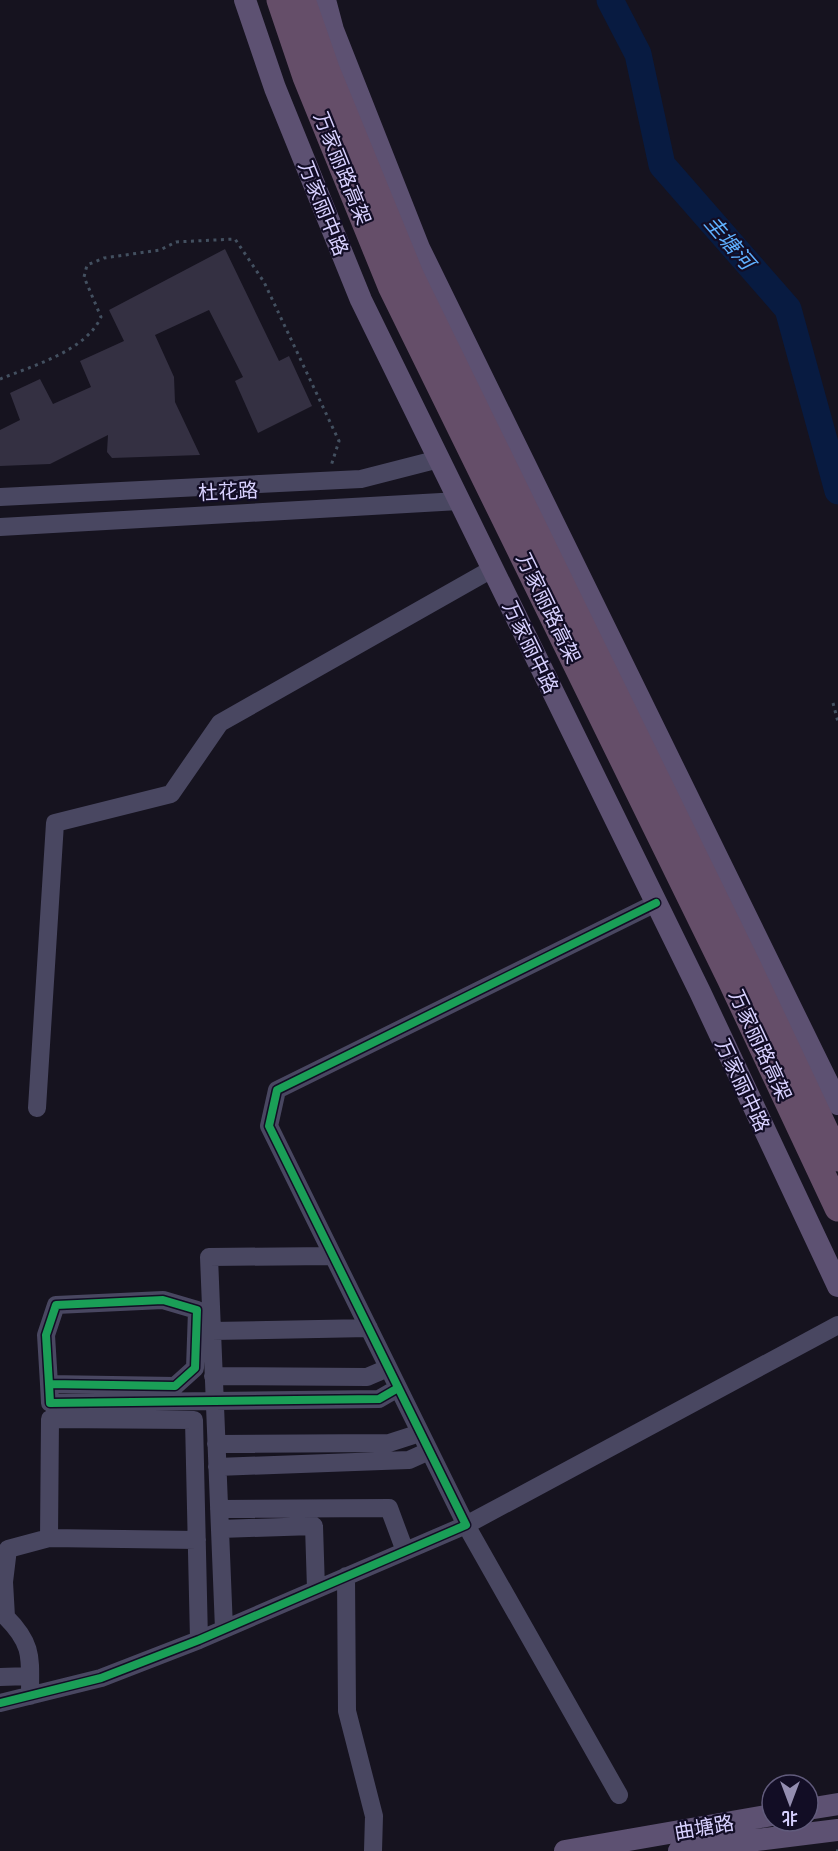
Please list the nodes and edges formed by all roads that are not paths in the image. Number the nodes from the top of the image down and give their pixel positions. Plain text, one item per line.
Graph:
1 (245, 0) edge
2 (280, 0) edge
3 (303, 0) edge
4 (325, 0) edge
5 (439, 459) junction
6 (0, 497) edge
7 (459, 501) junction
8 (0, 527) edge
9 (492, 568) junction
10 (656, 903) junction
11 (838, 1104) edge
12 (37, 1108) dead end
13 (838, 1158) edge
14 (838, 1208) edge
15 (333, 1256) junction
16 (838, 1286) edge
17 (838, 1325) edge
18 (369, 1328) junction
19 (212, 1331) junction
20 (388, 1368) junction
21 (213, 1376) junction
22 (49, 1383) junction
23 (398, 1388) junction
24 (214, 1401) junction
25 (50, 1411) junction
26 (420, 1433) junction
27 (216, 1444) junction
28 (429, 1451) junction
29 (217, 1467) junction
30 (219, 1509) junction
31 (314, 1517) junction
32 (466, 1525) junction
33 (220, 1529) junction
34 (49, 1538) junction
35 (197, 1540) junction
36 (405, 1551) junction
37 (346, 1576) junction
38 (316, 1589) junction
39 (224, 1629) junction
40 (199, 1640) junction
41 (30, 1676) junction
42 (0, 1677) edge
43 (30, 1696) junction
44 (0, 1703) edge
45 (619, 1795) dead end
46 (838, 1804) edge
47 (820, 1807) edge
48 (760, 1817) edge
49 (838, 1830) edge
50 (373, 1851) edge
51 (565, 1851) edge
52 (679, 1851) edge

1 - 5 main road, 万家丽中路
2 - 14 highway, 万家丽路高架
3 - 13 highway, 万家丽路高架
4 - 11 main road
5 - 6 street, 杜花路
5 - 7 main road, 万家丽中路
7 - 8 street, 杜花路
7 - 9 main road, 万家丽中路
9 - 10 main road, 万家丽中路
9 - 12 street
10 - 15 street
10 - 16 main road, 万家丽中路
15 - 18 street
15 - 19 street
17 - 32 street
18 - 19 street
18 - 20 street
19 - 21 street
20 - 21 street
20 - 23 street
21 - 24 street
22 - 22 street
22 - 25 street
23 - 24 street
23 - 26 street
24 - 25 street
24 - 27 street
25 - 34 street
25 - 35 street
26 - 27 street
26 - 28 street
27 - 29 street
28 - 29 street
28 - 32 street
29 - 30 street
30 - 31 street
30 - 33 street
31 - 33 street
31 - 36 street
31 - 38 street
32 - 36 street
32 - 45 street
33 - 39 street
34 - 35 street
34 - 41 street
35 - 40 street
36 - 37 street
37 - 38 street
37 - 50 street
38 - 39 street
39 - 40 street
40 - 43 street
41 - 42 street
41 - 43 street
43 - 44 street
46 - 47 main road
48 - 51 main road, 曲塘路
49 - 52 main road, 曲塘路

